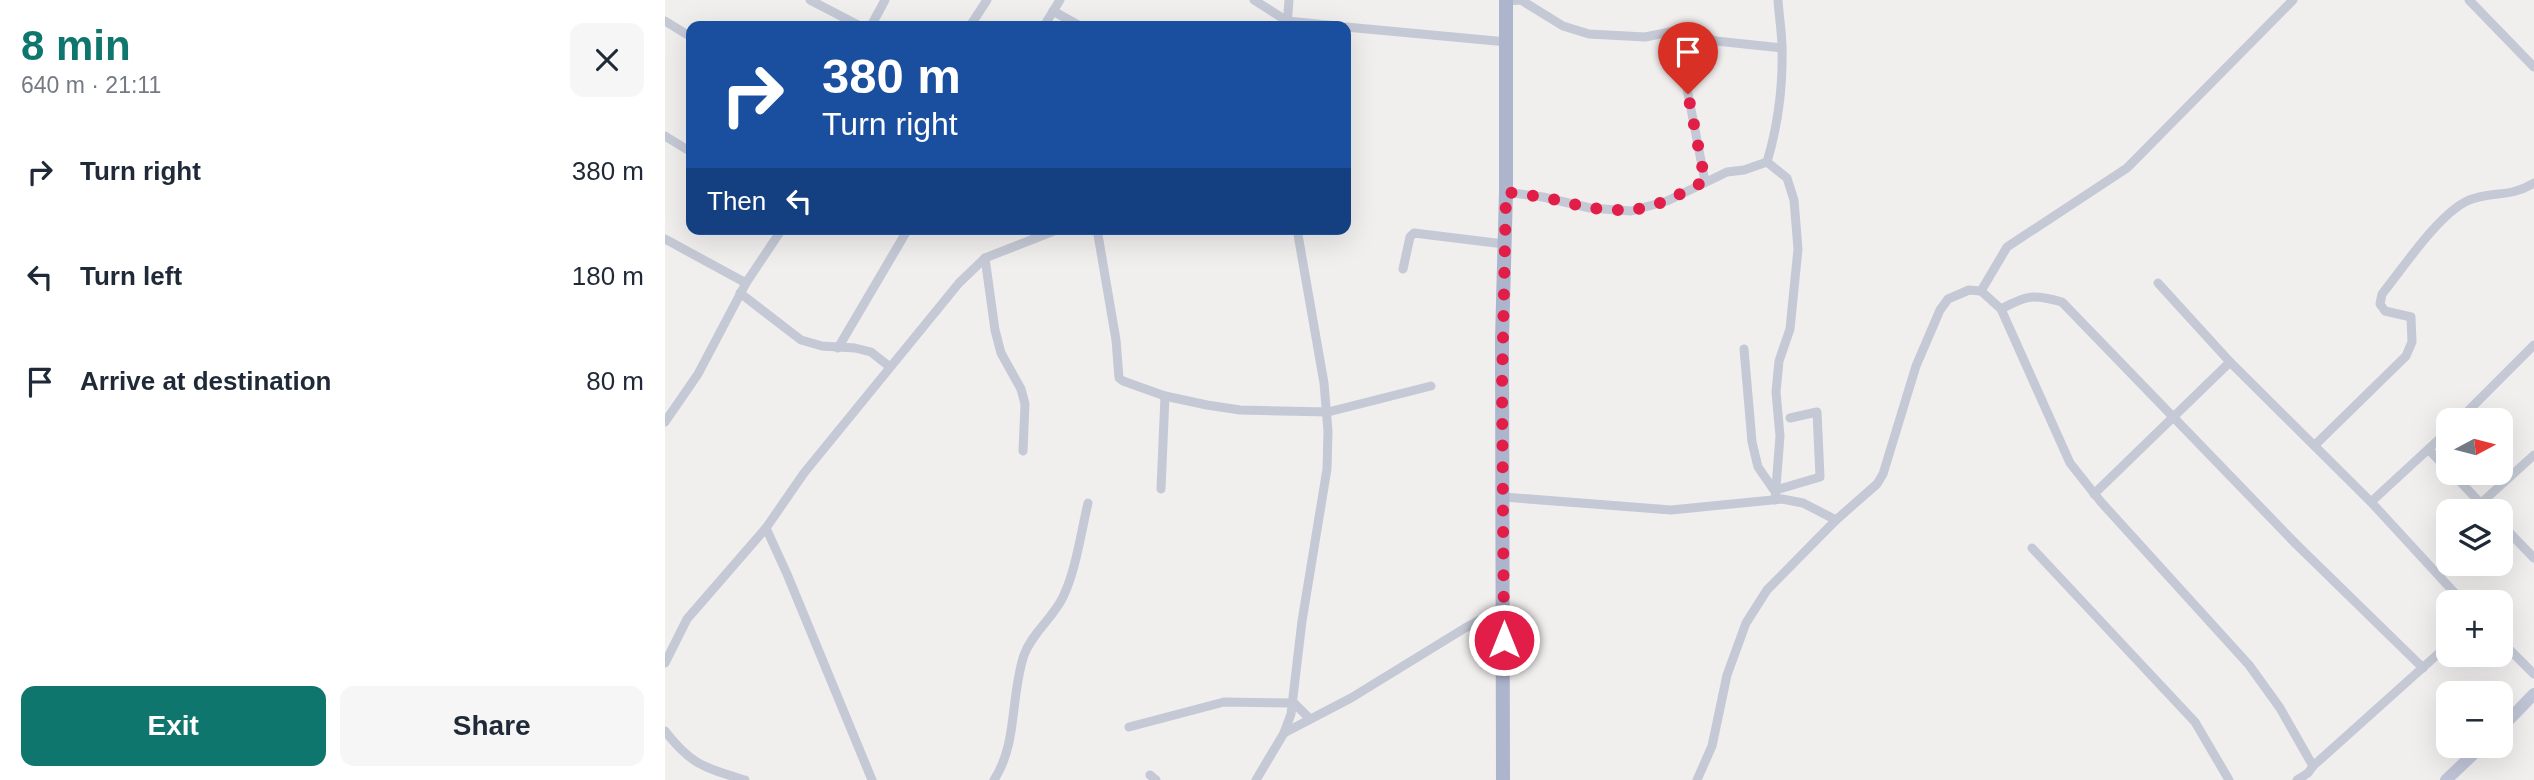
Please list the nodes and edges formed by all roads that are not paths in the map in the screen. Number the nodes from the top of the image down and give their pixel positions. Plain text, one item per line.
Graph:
1 (810, 0) edge
2 (885, 0) edge
3 (987, 0) edge
4 (1060, 0) edge
5 (1254, 0) edge
6 (1289, 0) edge
7 (1778, 0) edge
8 (2293, 0) edge
9 (2469, 0) edge
10 (1506, 1) edge
11 (1053, 11) junction
12 (665, 21) edge
13 (850, 21) edge
14 (874, 21) edge
15 (973, 21) edge
16 (1047, 21) edge
17 (1071, 21) edge
18 (1283, 21) edge
19 (1287, 21) edge
20 (1351, 27) edge
21 (1670, 32) junction
22 (686, 34) edge
23 (1507, 42) junction
24 (1782, 48) junction
25 (2534, 67) edge
26 (665, 136) edge
27 (686, 149) edge
28 (1767, 162) junction
29 (1705, 181) junction
30 (2534, 183) edge
31 (1506, 192) junction
32 (778, 235) edge
33 (904, 235) edge
34 (1044, 235) edge
35 (1098, 235) edge
36 (1298, 235) edge
37 (665, 239) edge
38 (1504, 244) junction
39 (985, 258) junction
40 (1403, 269) dead end
41 (746, 283) junction
42 (2158, 283) dead end
43 (1981, 291) junction
44 (740, 293) junction
45 (2001, 309) junction
46 (2534, 345) edge
47 (838, 348) junction
48 (1744, 349) dead end
49 (2230, 362) junction
50 (890, 367) junction
51 (1431, 386) dead end
52 (1165, 396) junction
53 (2471, 408) edge
54 (1328, 412) junction
55 (2175, 417) junction
56 (1790, 418) dead end
57 (665, 422) edge
58 (2436, 444) edge
59 (2315, 445) junction
60 (2430, 450) junction
61 (1023, 452) dead end
62 (2534, 455) edge
63 (2436, 456) edge
64 (2463, 485) edge
65 (1161, 489) dead end
66 (1775, 494) junction
67 (2094, 494) junction
68 (1503, 496) junction
69 (2476, 499) edge
70 (2492, 499) edge
71 (2371, 502) junction
72 (1088, 503) dead end
73 (1836, 520) junction
74 (766, 528) junction
75 (2513, 536) edge
76 (2032, 548) dead end
77 (2534, 558) edge
78 (2452, 590) edge
79 (1504, 607) junction
80 (2513, 652) edge
81 (2436, 656) edge
82 (665, 663) edge
83 (2423, 668) junction
84 (2534, 674) edge
85 (2534, 694) edge
86 (1294, 703) junction
87 (2513, 716) edge
88 (1310, 719) junction
89 (1129, 727) dead end
90 (665, 731) edge
91 (1284, 733) junction
92 (2470, 758) edge
93 (2313, 766) junction
94 (745, 780) edge
95 (872, 780) edge
96 (994, 780) edge
97 (1256, 780) edge
98 (1503, 780) edge
99 (1696, 780) edge
100 (2229, 780) edge
101 (2297, 780) edge
102 (2446, 780) edge

1 - 13 street
2 - 14 street
3 - 15 street
4 - 11 street
5 - 18 street
6 - 19 street
7 - 24 street
8 - 43 street
9 - 25 street
10 - 21 street
10 - 23 main road
11 - 16 street
11 - 17 street
12 - 22 street
20 - 23 street
21 - 24 street
21 - 29 street
23 - 31 main road
24 - 28 street
26 - 27 street
28 - 29 street
28 - 66 street
29 - 31 street
30 - 59 street
31 - 38 main road
32 - 41 street
33 - 47 street
34 - 39 street
35 - 52 street
36 - 54 street
37 - 41 street
38 - 40 street
38 - 68 main road
39 - 50 street
39 - 61 street
41 - 44 street
42 - 49 street
43 - 45 street
43 - 73 street
44 - 47 street
44 - 57 street
45 - 55 street
45 - 67 street
46 - 53 street
47 - 50 street
48 - 66 street
49 - 55 street
49 - 59 street
50 - 74 street
51 - 54 street
52 - 54 street
52 - 65 street
54 - 86 street
55 - 67 street
55 - 83 street
56 - 66 street
58 - 60 street
59 - 71 street
60 - 63 street
60 - 71 street
62 - 70 street
64 - 69 street
66 - 68 street
66 - 73 street
67 - 93 street
68 - 79 main road
71 - 78 street
72 - 96 street
73 - 99 street
74 - 82 street
74 - 95 street
75 - 77 street
76 - 100 street
79 - 88 street
79 - 98 main road
80 - 84 street
81 - 83 street
83 - 93 street
85 - 87 main road
86 - 88 street
86 - 89 street
86 - 91 street
88 - 91 street
90 - 94 street
91 - 97 street
92 - 102 main road
93 - 101 street

